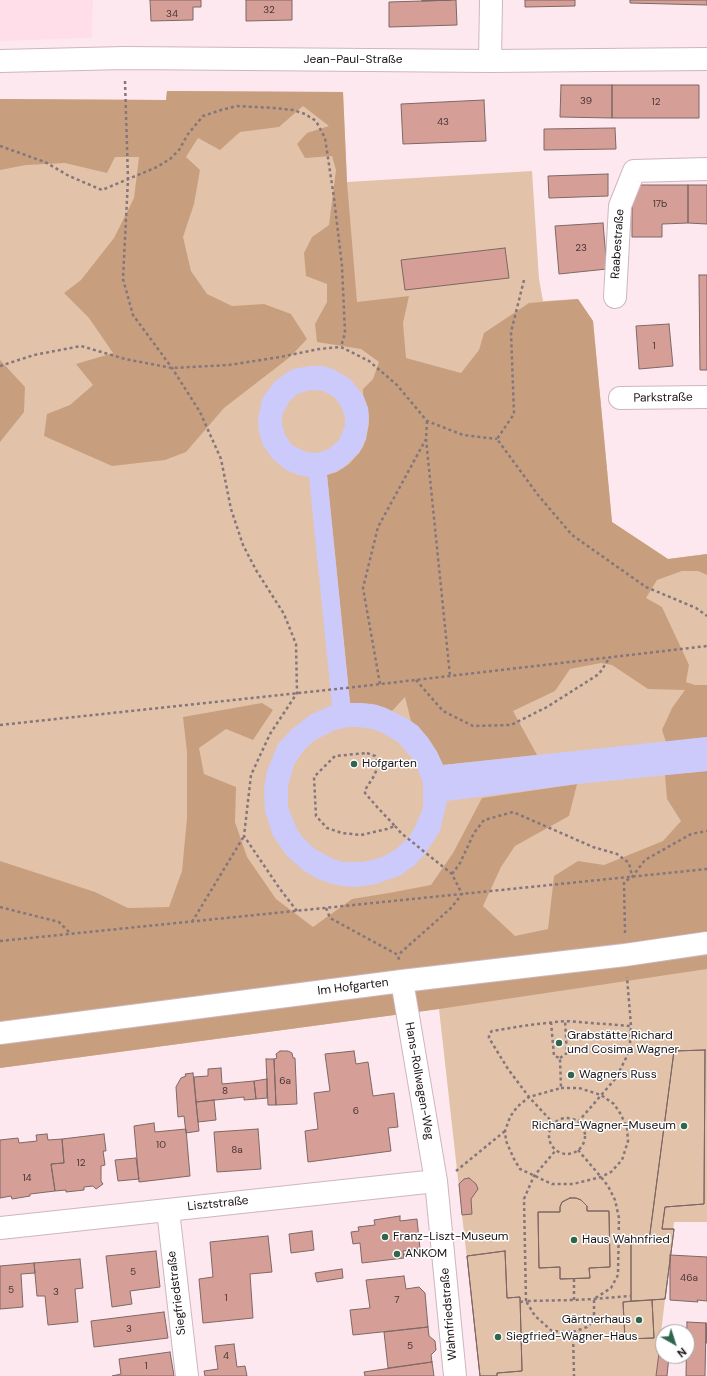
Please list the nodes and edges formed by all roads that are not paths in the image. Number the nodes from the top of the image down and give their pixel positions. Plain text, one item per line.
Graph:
1 (491, 0) edge
2 (707, 59) edge
3 (0, 61) edge
4 (490, 61) junction
5 (707, 170) edge
6 (615, 297) dead end
7 (707, 397) edge
8 (620, 398) dead end
9 (707, 943) edge
10 (402, 981) junction
11 (0, 1033) edge
12 (436, 1181) junction
13 (168, 1210) junction
14 (0, 1228) edge
15 (187, 1376) edge
16 (455, 1376) edge

1 - 4 street
2 - 4 street, Jean-Paul-Straße
3 - 4 street, Jean-Paul-Straße
5 - 6 street, Raabestraße
7 - 8 street, Parkstraße
9 - 10 street, Im Hofgarten
10 - 11 street, Im Hofgarten
10 - 12 street, Hans-Rollwagen-Weg
12 - 13 street, Lisztstraße
12 - 16 street, Wahnfriedstraße
13 - 14 street, Lisztstraße
13 - 15 street, Siegfriedstraße

